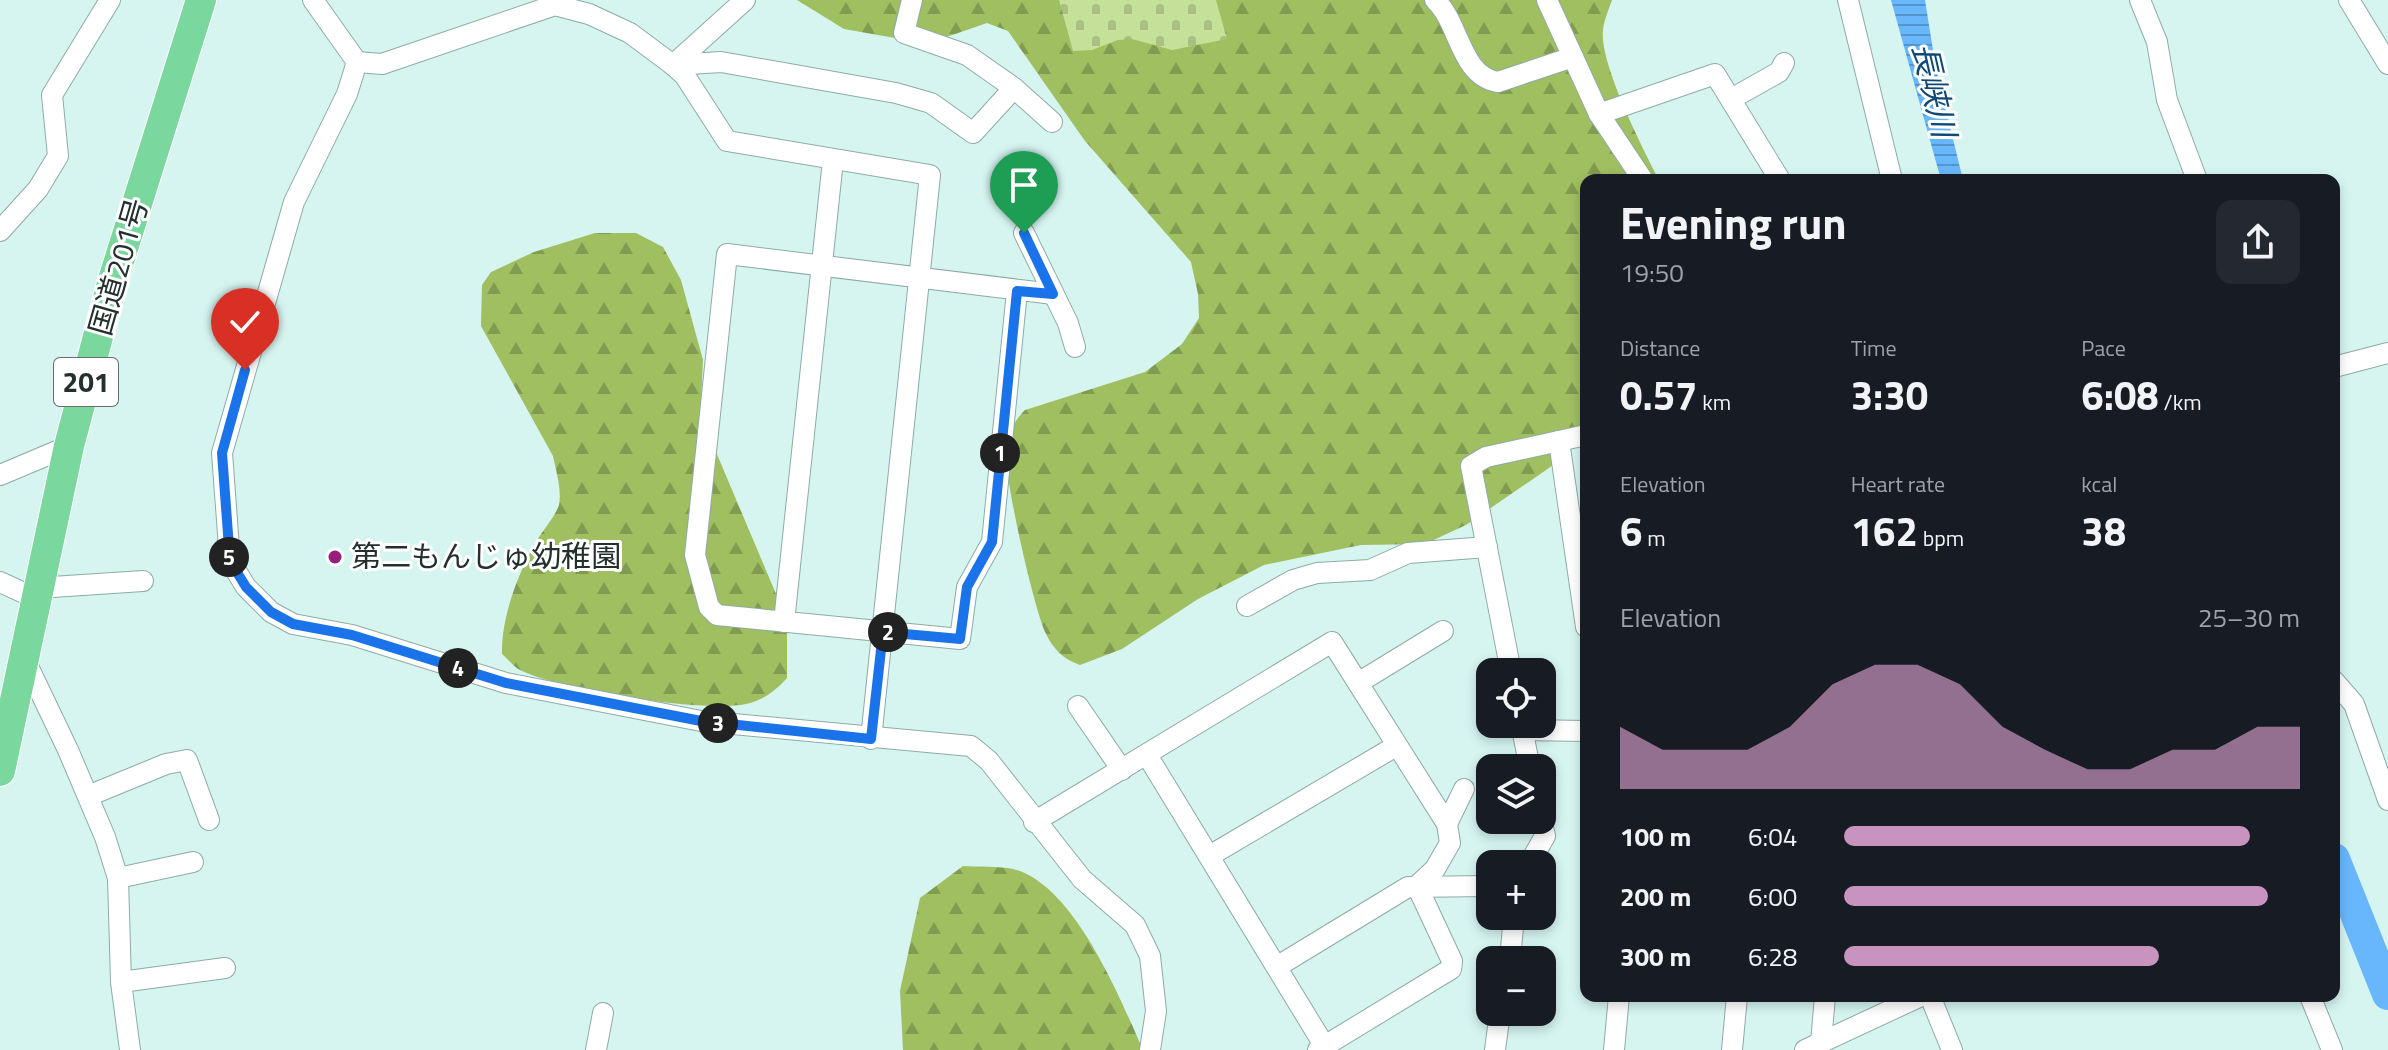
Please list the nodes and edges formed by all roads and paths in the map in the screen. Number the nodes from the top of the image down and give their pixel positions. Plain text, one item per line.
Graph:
1 (110, 0) edge
2 (201, 0) edge
3 (313, 0) edge
4 (745, 0) edge
5 (912, 0) edge
6 (1435, 0) edge
7 (1547, 0) edge
8 (1848, 0) edge
9 (2140, 0) edge
10 (2349, 0) edge
11 (567, 4) edge
12 (592, 7) edge
13 (1573, 57) junction
14 (357, 62) junction
15 (2388, 64) edge
16 (673, 65) junction
17 (1784, 73) dead end
18 (1014, 88) junction
19 (1731, 99) junction
20 (1599, 114) junction
21 (1052, 122) dead end
22 (833, 160) junction
23 (1639, 174) edge
24 (1776, 174) edge
25 (1891, 174) edge
26 (2195, 174) edge
27 (0, 231) edge
28 (1024, 233) dead end
29 (821, 264) junction
30 (919, 278) junction
31 (1017, 291) junction
32 (1053, 294) junction
33 (1075, 347) dead end
34 (2388, 353) edge
35 (2340, 365) edge
36 (1580, 436) edge
37 (1559, 441) junction
38 (69, 446) junction
39 (0, 475) edge
40 (1487, 547) junction
41 (143, 581) dead end
42 (0, 582) edge
43 (1580, 586) edge
44 (36, 593) junction
45 (1247, 606) dead end
46 (784, 622) junction
47 (1443, 631) dead end
48 (883, 632) junction
49 (1508, 658) edge
50 (25, 660) junction
51 (1358, 683) junction
52 (2340, 688) edge
53 (1078, 706) dead end
54 (1556, 729) edge
55 (1580, 731) edge
56 (871, 739) junction
57 (1396, 746) junction
58 (2380, 752) edge
59 (1147, 755) junction
60 (1122, 770) junction
61 (0, 771) edge
62 (1464, 789) dead end
63 (88, 796) junction
64 (2388, 800) edge
65 (209, 820) dead end
66 (1034, 822) junction
67 (1447, 824) junction
68 (1211, 855) junction
69 (193, 862) dead end
70 (118, 878) junction
71 (1417, 886) junction
72 (1476, 886) edge
73 (1278, 966) junction
74 (225, 968) dead end
75 (121, 982) junction
76 (1618, 1002) edge
77 (1736, 1002) edge
78 (1824, 1002) edge
79 (1908, 1002) edge
80 (1932, 1002) edge
81 (2312, 1002) edge
82 (603, 1013) dead end
83 (1497, 1031) edge
84 (1813, 1046) edge
85 (1323, 1049) edge
86 (130, 1050) edge
87 (596, 1050) edge
88 (1150, 1050) edge
89 (1484, 1050) edge
90 (1614, 1050) edge
91 (1732, 1050) edge
92 (1952, 1050) edge
93 (2332, 1050) edge

1 - 27 street
2 - 38 highway, 国道201号 / 201
3 - 14 street
4 - 16 street
5 - 18 street
6 - 13 street
7 - 13 street
8 - 25 street
9 - 26 street
10 - 15 street
11 - 12 street
11 - 14 street
12 - 16 street
13 - 20 street
14 - 56 street
16 - 18 street
16 - 22 street
17 - 19 street
18 - 21 street
19 - 20 street
19 - 24 street
20 - 23 street
22 - 29 street
22 - 30 street
28 - 32 street
29 - 30 street
29 - 46 street
29 - 46 street
30 - 31 street
30 - 48 street
31 - 32 street
31 - 48 street
32 - 33 street
34 - 35 street
36 - 37 street
37 - 40 street
37 - 43 street
38 - 39 street
38 - 44 highway, 国道201号 / 201
40 - 45 street
40 - 49 street
41 - 44 street
42 - 44 street
44 - 50 highway, 国道201号 / 201
46 - 48 street
47 - 51 street
48 - 56 street
50 - 61 highway, 国道201号 / 201
50 - 63 street
51 - 57 street
51 - 59 street
52 - 58 street
53 - 60 street
54 - 55 street
56 - 66 street
57 - 67 street
57 - 68 street
58 - 64 street
59 - 60 street
59 - 68 street
60 - 66 street
62 - 67 street
63 - 65 street
63 - 70 street
66 - 88 street
67 - 71 street
68 - 73 street
69 - 70 street
70 - 75 street
71 - 72 street
71 - 73 street
71 - 85 street
73 - 85 street
74 - 75 street
75 - 86 street
76 - 90 street
77 - 91 street
78 - 84 street
79 - 84 street
80 - 92 street
81 - 93 street
82 - 87 street
83 - 89 street

